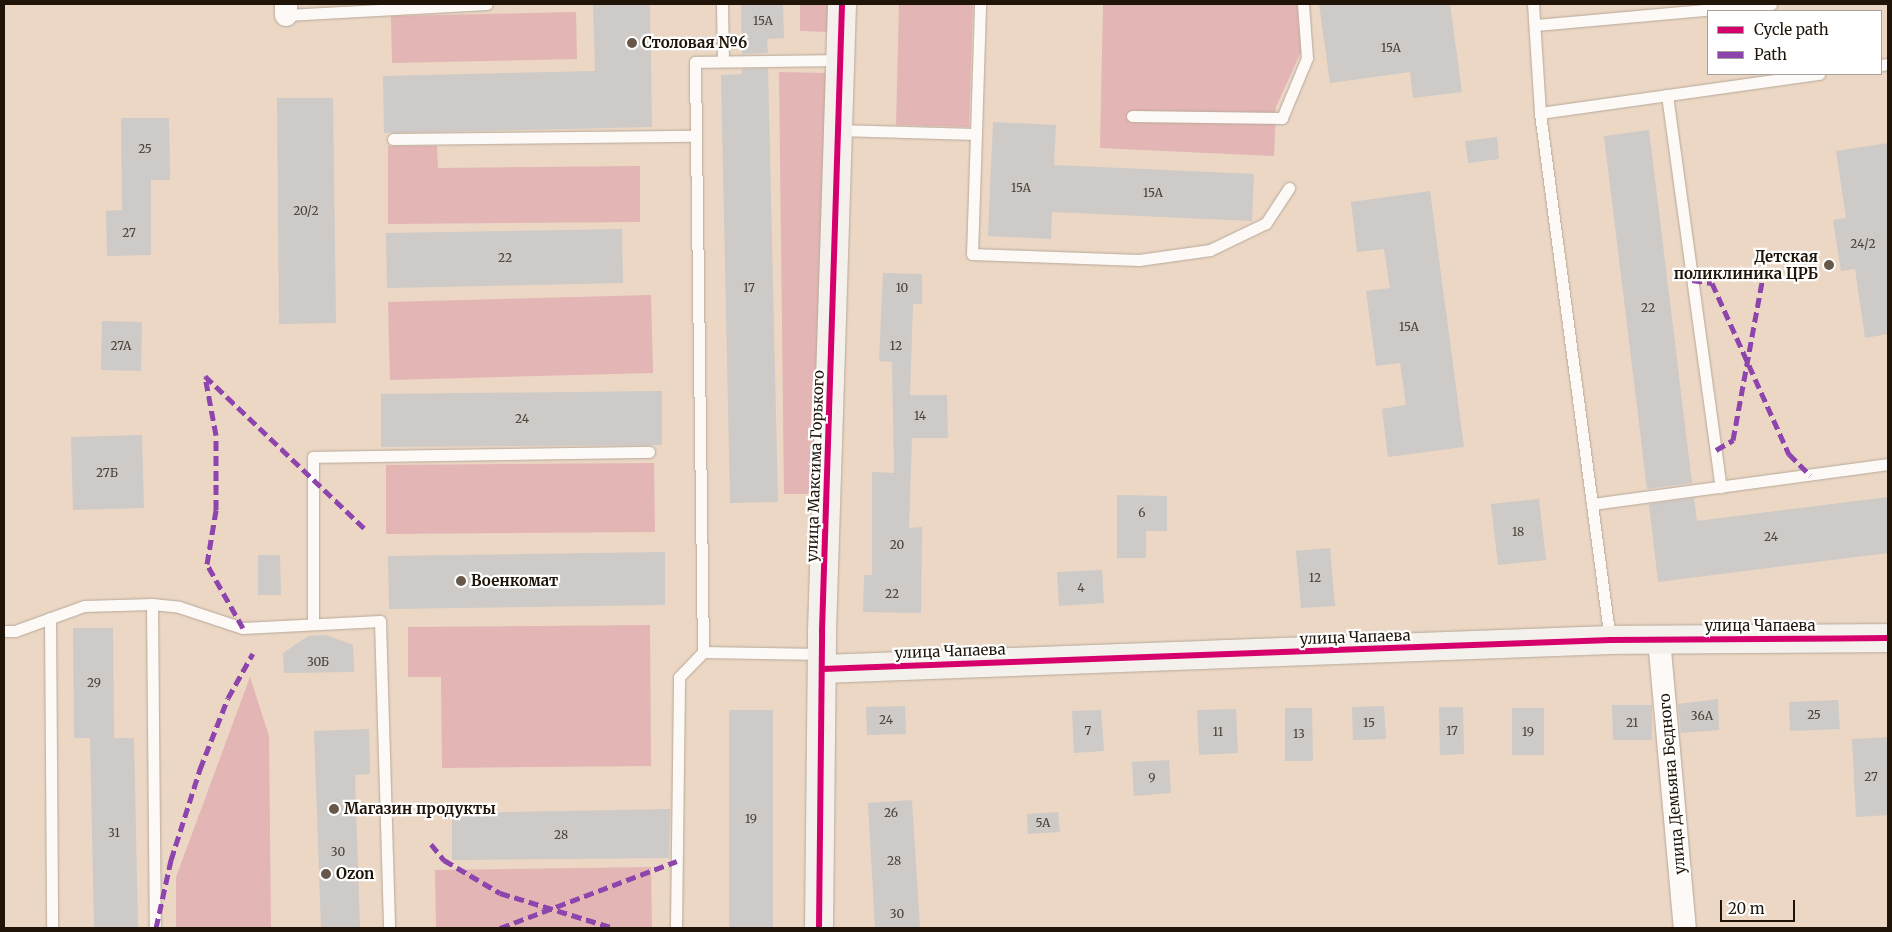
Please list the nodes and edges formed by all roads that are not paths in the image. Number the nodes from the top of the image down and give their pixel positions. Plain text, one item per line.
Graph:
1 (487, 4) edge
2 (722, 4) edge
3 (842, 4) edge
4 (980, 4) edge
5 (1303, 4) edge
6 (1533, 4) edge
7 (1771, 4) edge
8 (1713, 6) edge
9 (286, 9) edge
10 (1536, 25) junction
11 (839, 60) junction
12 (723, 61) junction
13 (1812, 75) edge
14 (1667, 95) junction
15 (1540, 113) junction
16 (1132, 116) dead end
17 (837, 130) junction
18 (976, 134) junction
19 (696, 136) junction
20 (393, 139) dead end
21 (1289, 188) dead end
22 (649, 452) dead end
23 (1888, 464) edge
24 (1721, 487) junction
25 (1592, 504) junction
26 (152, 604) junction
27 (50, 618) junction
28 (314, 624) junction
29 (4, 631) edge
30 (1888, 638) edge
31 (1659, 639) junction
32 (1610, 640) junction
33 (703, 652) junction
34 (823, 662) junction
35 (52, 928) edge
36 (155, 928) edge
37 (389, 928) edge
38 (676, 928) edge
39 (819, 928) edge
40 (1685, 928) edge

1 - 9 lane
2 - 12 lane
3 - 11 street, улица Максима Горького
4 - 18 lane
5 - 16 lane
6 - 10 lane
7 - 8 lane
8 - 10 lane
10 - 15 lane
11 - 12 lane
11 - 17 street, улица Максима Горького
12 - 19 lane
13 - 14 lane
14 - 15 lane
14 - 24 lane
15 - 25 lane
17 - 18 lane
17 - 34 street, улица Максима Горького
18 - 21 lane
19 - 20 lane
19 - 33 lane
22 - 28 lane
23 - 24 lane
24 - 25 lane
25 - 32 lane
26 - 27 lane
26 - 28 lane
26 - 36 lane
27 - 29 lane
27 - 35 lane
28 - 37 lane
30 - 31 street, улица Чапаева
31 - 32 street, улица Чапаева
31 - 40 street, улица Демьяна Бедного
32 - 34 street, улица Чапаева
33 - 34 lane
33 - 38 lane
34 - 39 street, улица Максима Горького

